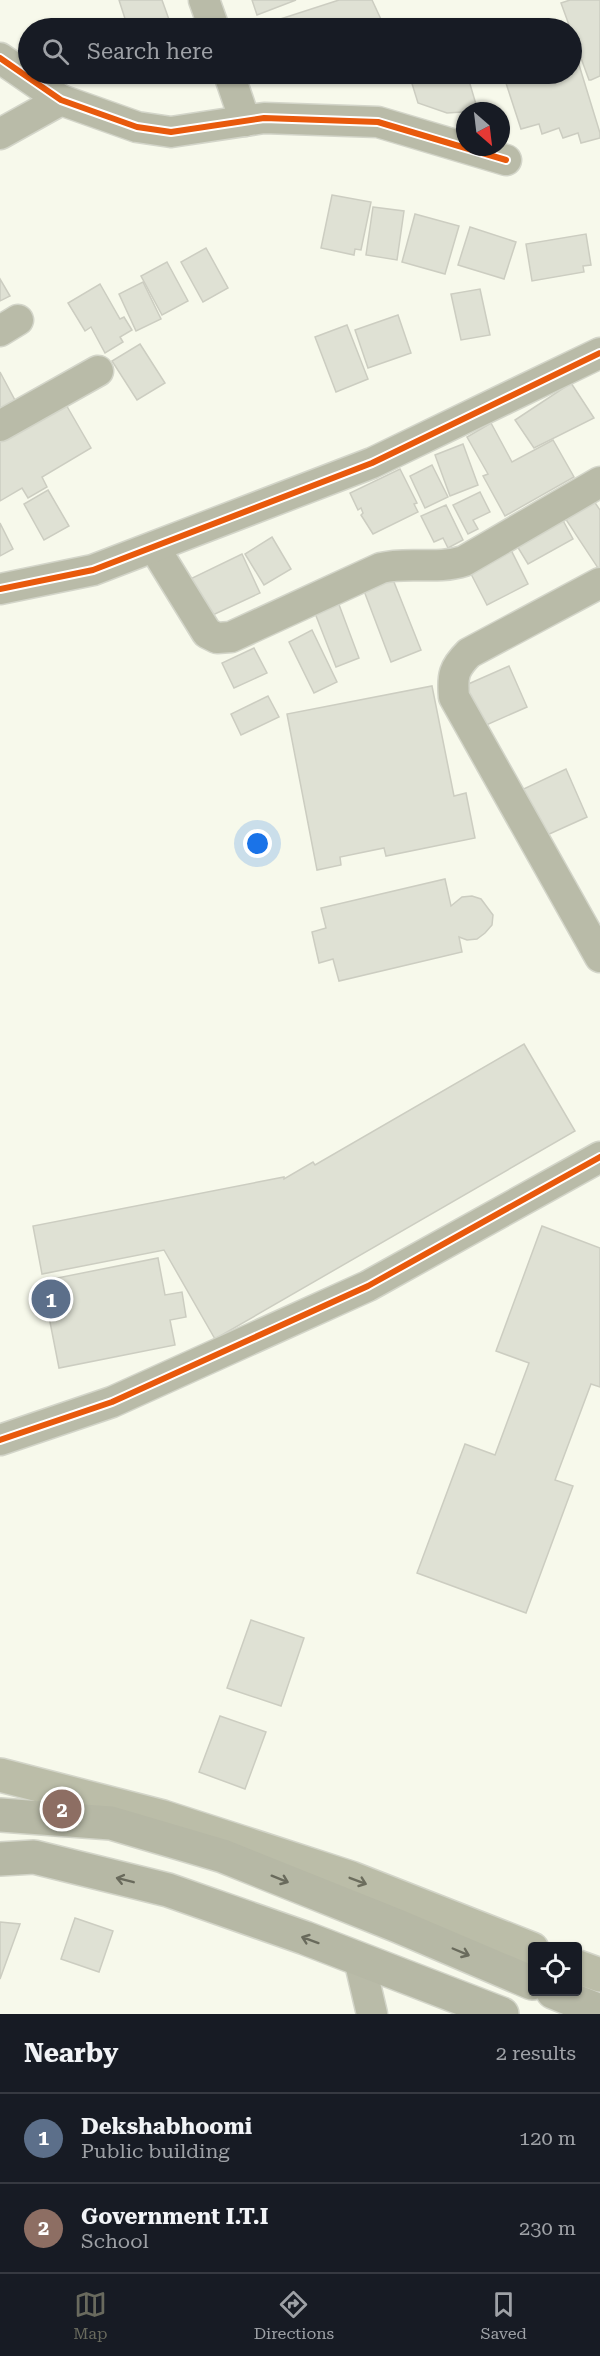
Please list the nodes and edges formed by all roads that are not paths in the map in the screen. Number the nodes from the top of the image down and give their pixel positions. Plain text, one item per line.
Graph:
1 (204, 0) edge
2 (210, 18) edge
3 (0, 58) edge
4 (18, 70) edge
5 (38, 84) edge
6 (232, 84) edge
7 (61, 100) junction
8 (245, 121) junction
9 (0, 134) edge
10 (506, 160) dead end
11 (600, 353) edge
12 (98, 371) dead end
13 (0, 426) edge
14 (600, 482) edge
15 (154, 547) junction
16 (600, 583) edge
17 (0, 589) edge
18 (600, 957) edge
19 (600, 1156) edge
20 (0, 1440) edge
21 (0, 1775) edge
22 (0, 1815) edge
23 (0, 1858) edge
24 (528, 1947) edge
25 (359, 1959) junction
26 (582, 1968) edge
27 (600, 1975) edge
28 (528, 1981) edge
29 (563, 1996) edge
30 (600, 2011) edge
31 (372, 2014) edge
32 (502, 2014) edge

1 - 2 street
3 - 4 street
5 - 7 street
6 - 8 street
7 - 8 street
7 - 9 street
8 - 10 street
11 - 15 street
12 - 13 street
14 - 15 street
15 - 17 street
16 - 18 street
19 - 20 street
21 -> 24 main road
22 -> 28 highway
25 -> 23 highway
25 - 31 street
25 - 32 highway
26 - 27 main road
29 - 30 highway

